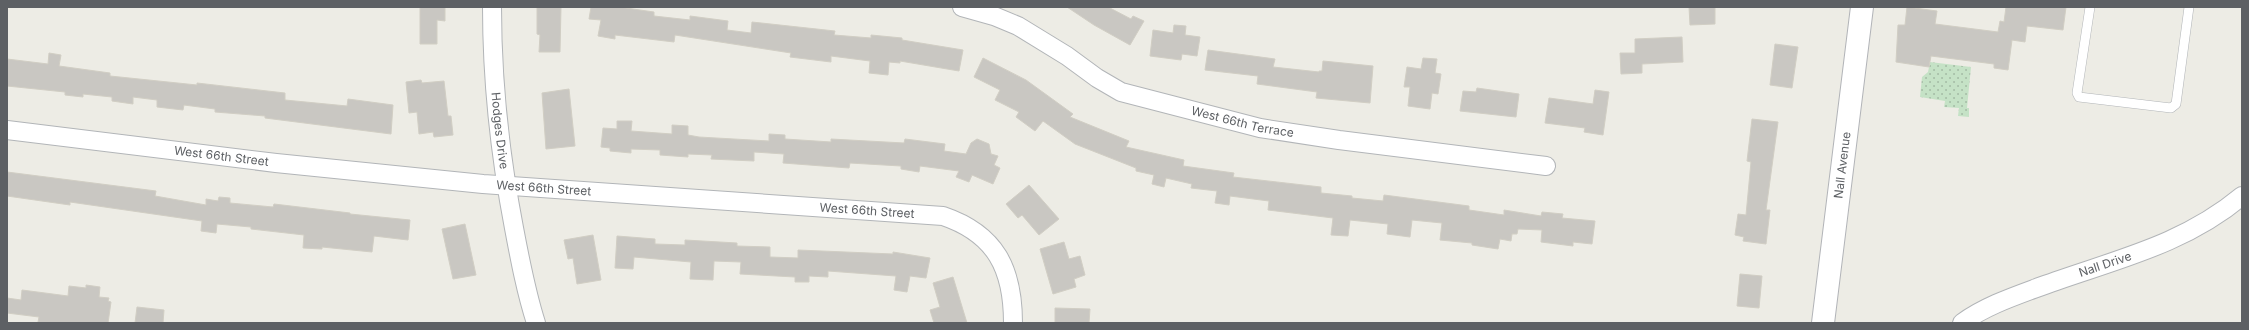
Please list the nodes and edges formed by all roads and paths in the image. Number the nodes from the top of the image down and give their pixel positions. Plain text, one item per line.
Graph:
1 (492, 7) edge
2 (962, 7) edge
3 (1862, 7) edge
4 (2090, 7) edge
5 (2189, 7) edge
6 (7, 130) edge
7 (1546, 166) dead end
8 (506, 185) junction
9 (2242, 196) edge
10 (536, 323) edge
11 (1013, 323) edge
12 (1823, 323) edge
13 (1962, 323) edge

1 - 8 street, Hodges Drive
2 - 7 street, West 66th Terrace
3 - 12 main road, Nall Avenue
4 - 5 lane
6 - 8 street, West 66th Street
8 - 10 street, Hodges Drive
8 - 11 street, West 66th Street
9 - 13 street, Nall Drive

